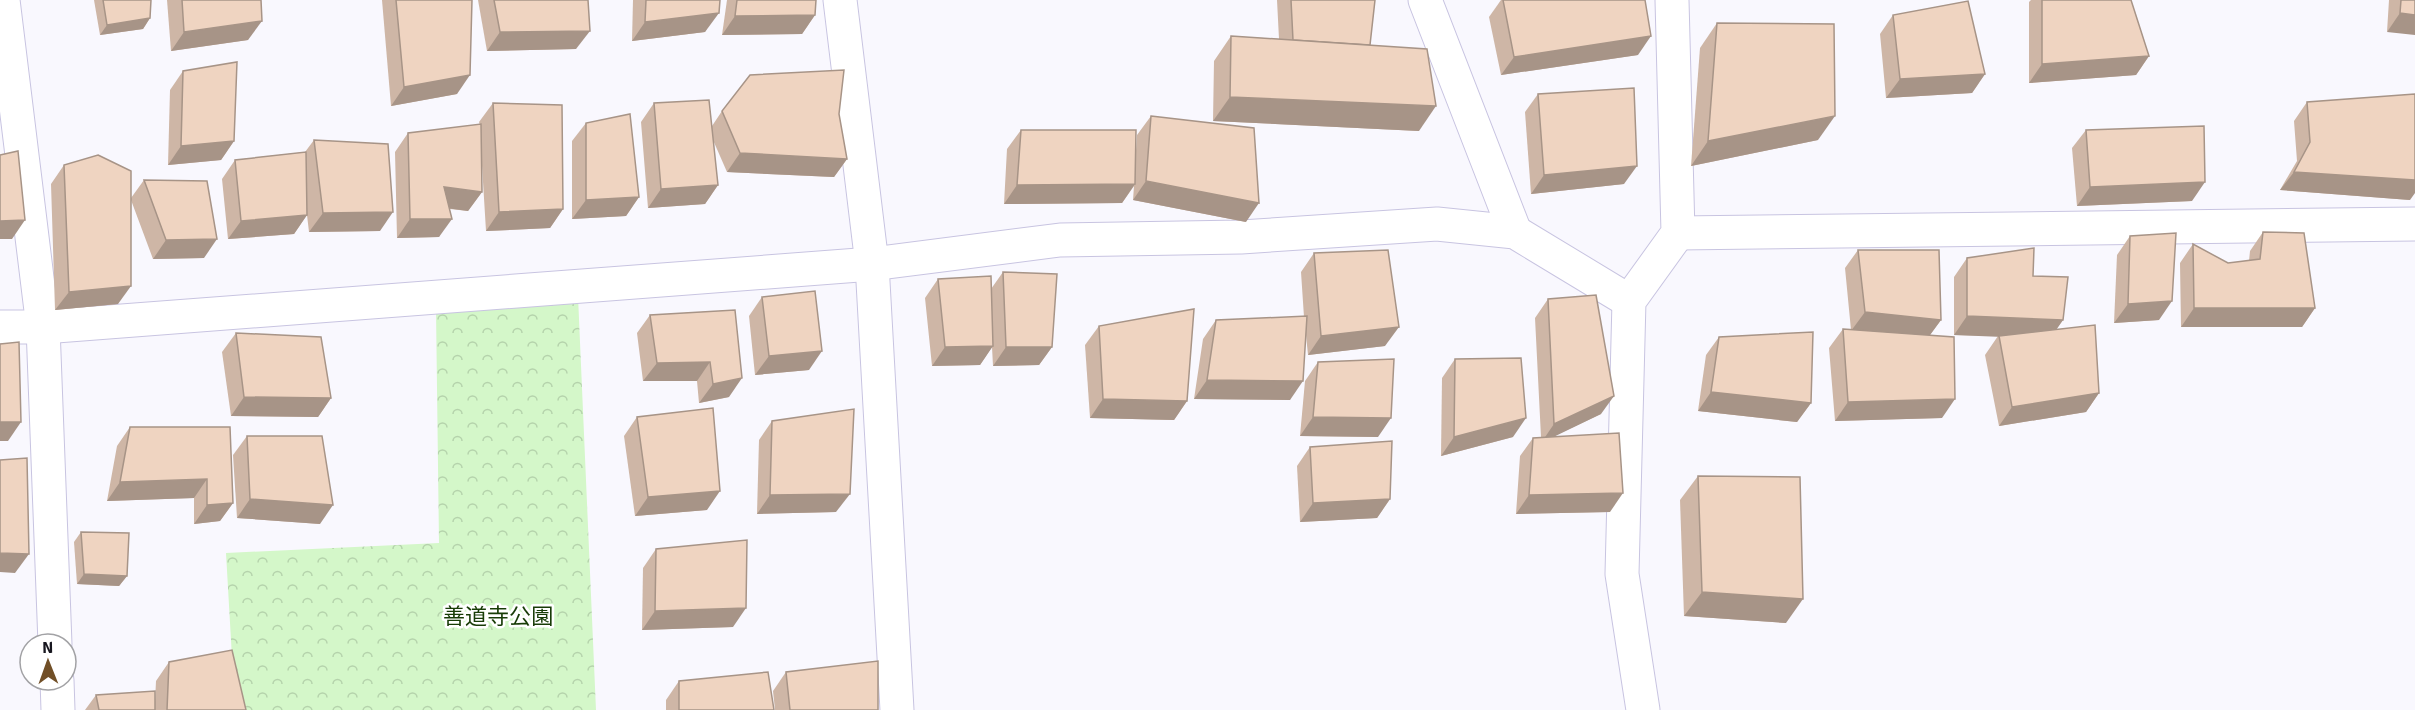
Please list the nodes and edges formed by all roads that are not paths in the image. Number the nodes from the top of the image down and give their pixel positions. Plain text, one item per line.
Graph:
1 (3, 0) edge
2 (840, 0) edge
3 (1425, 0) edge
4 (1672, 0) edge
5 (2415, 224) edge
6 (1515, 232) junction
7 (1678, 233) junction
8 (872, 264) junction
9 (1629, 301) junction
10 (0, 327) edge
11 (42, 327) junction
12 (55, 632) edge
13 (57, 692) edge
14 (58, 710) edge
15 (897, 710) edge
16 (1643, 710) edge

1 - 11 street
2 - 8 street
3 - 6 street
4 - 7 street
5 - 7 street
6 - 8 street
6 - 9 street
7 - 9 street
8 - 11 street
8 - 15 street
9 - 16 street
10 - 11 street
11 - 12 street
13 - 14 street

